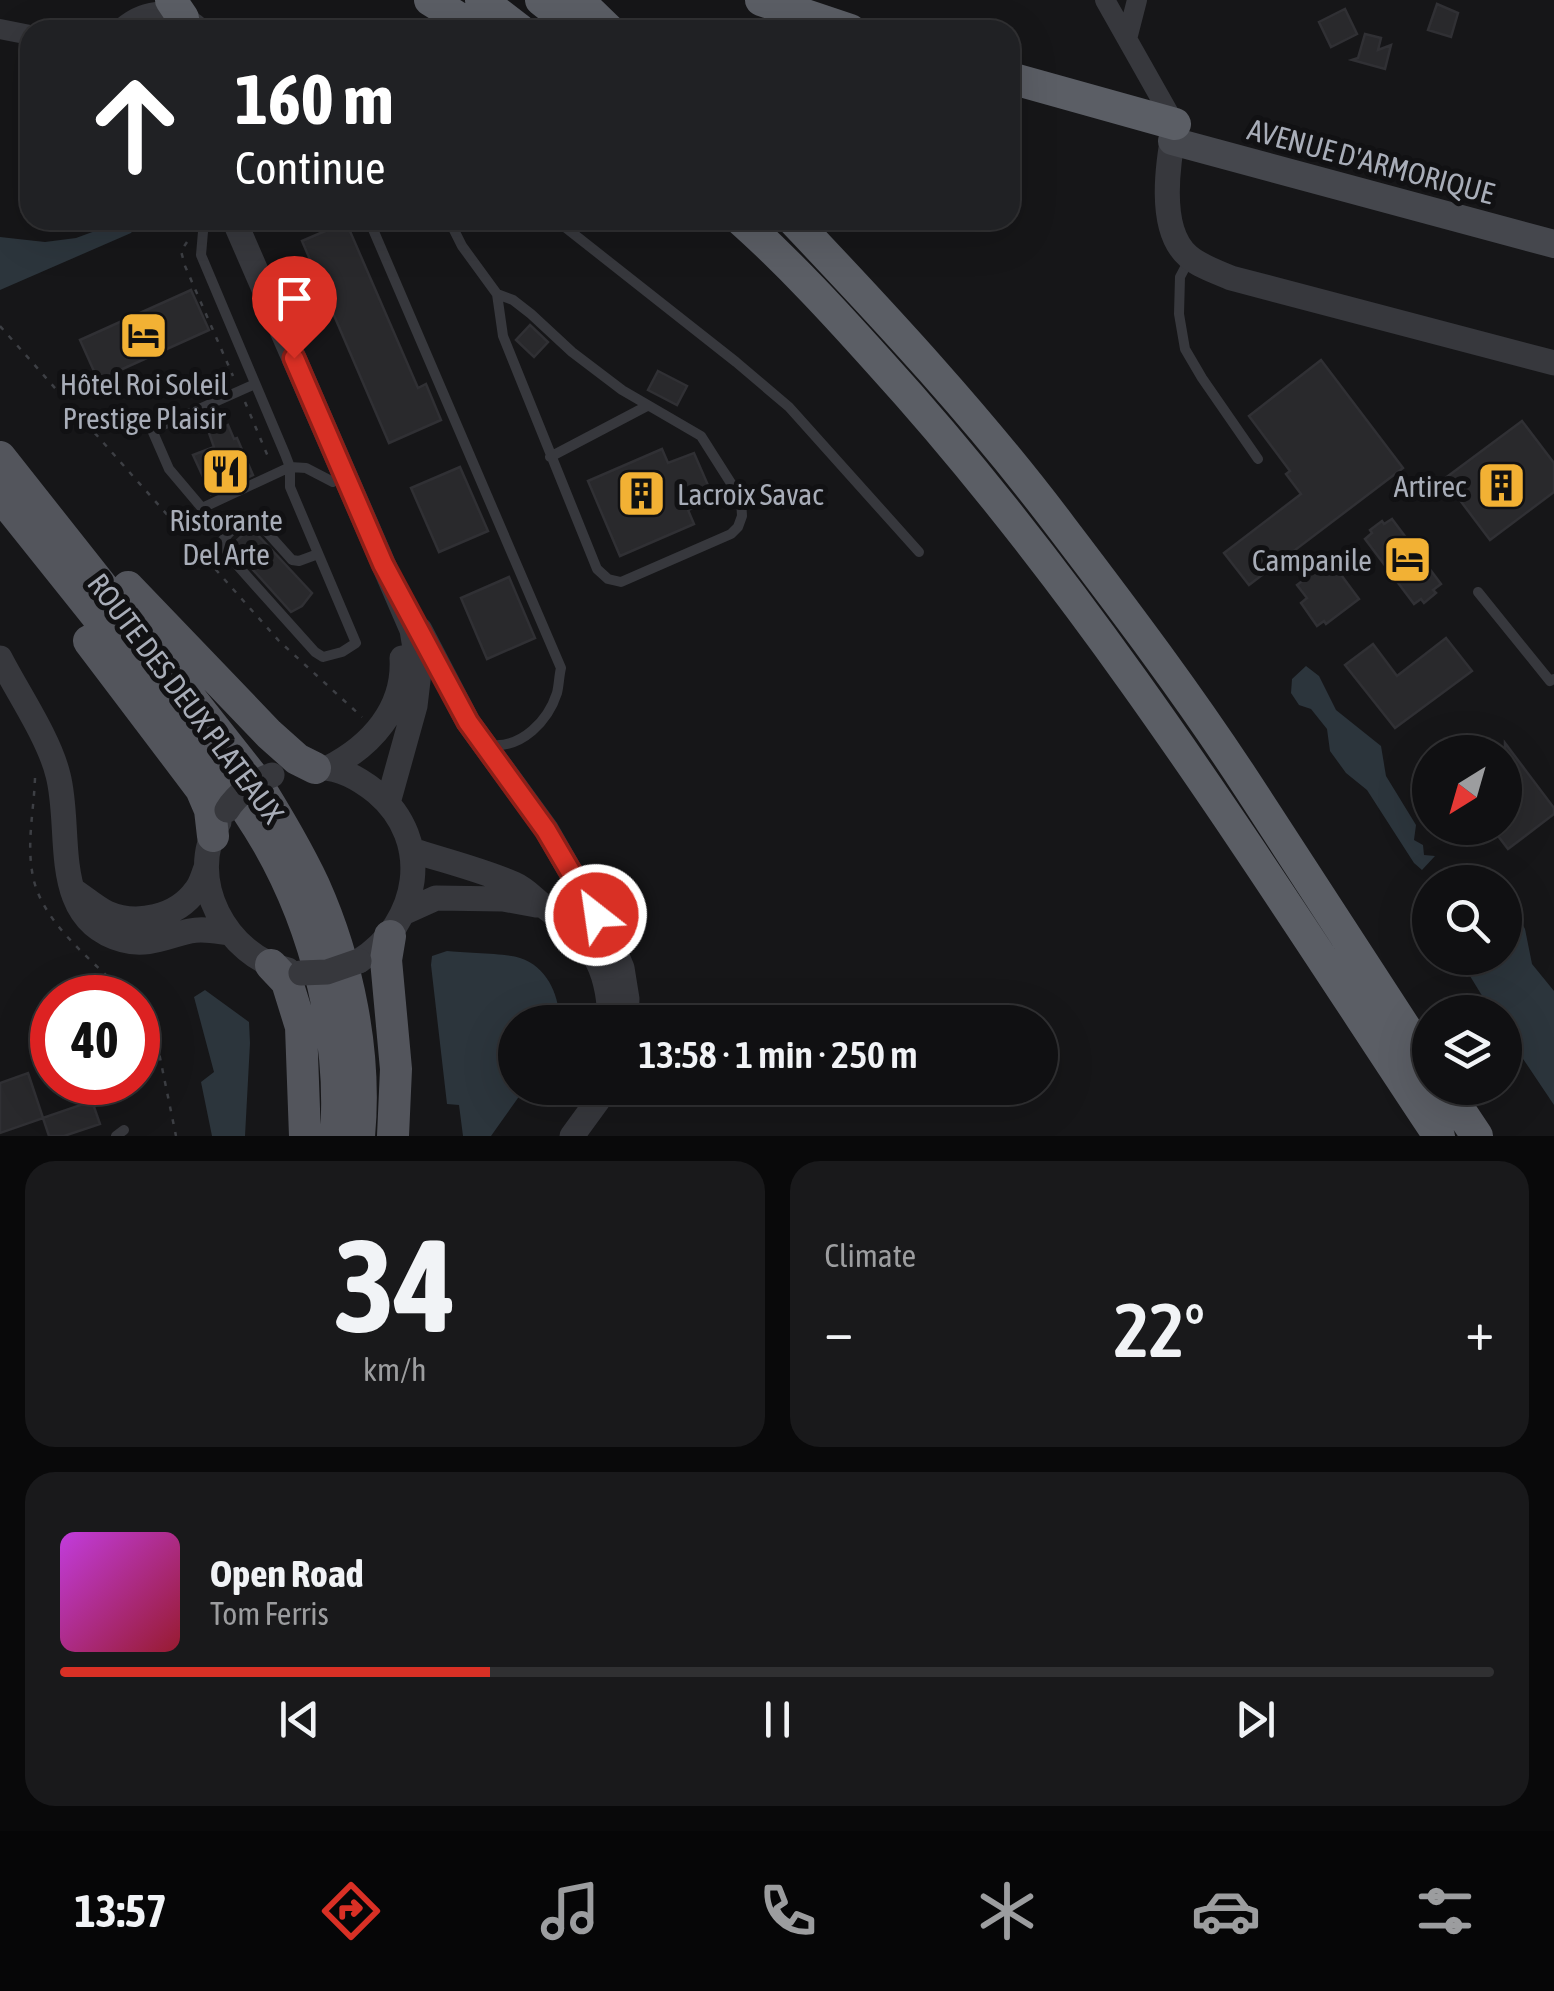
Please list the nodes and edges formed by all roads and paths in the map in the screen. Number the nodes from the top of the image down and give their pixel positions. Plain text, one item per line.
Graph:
1 (430, 0) edge
2 (438, 0) edge
3 (481, 0) edge
4 (541, 0) edge
5 (578, 0) edge
6 (762, 0) edge
7 (1105, 0) edge
8 (1137, 0) edge
9 (184, 16) edge
10 (135, 20) edge
11 (462, 20) edge
12 (465, 20) edge
13 (507, 20) edge
14 (566, 20) edge
15 (599, 20) edge
16 (821, 20) edge
17 (1127, 39) junction
18 (1020, 81) edge
19 (1173, 132) junction
20 (1554, 229) edge
21 (203, 230) edge
22 (226, 230) edge
23 (238, 230) edge
24 (373, 230) edge
25 (454, 230) edge
26 (569, 230) edge
27 (727, 230) edge
28 (752, 230) edge
29 (802, 230) edge
30 (186, 244) dead end
31 (1554, 244) edge
32 (1190, 259) junction
33 (497, 294) junction
34 (822, 299) junction
35 (0, 326) edge
36 (1554, 362) edge
37 (255, 384) junction
38 (240, 391) junction
39 (647, 406) junction
40 (0, 438) edge
41 (550, 456) junction
42 (0, 457) edge
43 (1258, 459) dead end
44 (290, 467) junction
45 (276, 474) junction
46 (334, 482) junction
47 (0, 495) edge
48 (0, 521) edge
49 (919, 552) dead end
50 (318, 554) junction
51 (383, 564) junction
52 (1478, 592) dead end
53 (0, 658) edge
54 (1553, 682) edge
55 (378, 732) junction
56 (485, 744) junction
57 (321, 768) junction
58 (388, 802) junction
59 (216, 837) junction
60 (411, 850) junction
61 (73, 890) junction
62 (545, 907) junction
63 (397, 924) junction
64 (228, 933) junction
65 (286, 969) junction
66 (610, 1005) edge
67 (626, 1005) edge
68 (1412, 1038) edge
69 (160, 1058) edge
70 (576, 1105) edge
71 (595, 1105) edge
72 (1455, 1105) edge
73 (176, 1136) edge
74 (305, 1136) edge
75 (336, 1136) edge
76 (359, 1136) edge
77 (393, 1136) edge
78 (555, 1136) edge
79 (572, 1136) edge
80 (1439, 1136) edge
81 (1476, 1136) edge

1 - 11 highway
2 - 12 highway
3 - 13 highway
4 - 14 highway
5 - 15 highway
6 - 16 highway
7 - 17 street
8 - 17 street
9 - 10 street
17 - 19 street
18 - 19 highway
19 - 20 main road, AVENUE D'ARMORIQUE
19 - 31 main road, AVENUE D'ARMORIQUE
19 - 32 street
21 - 37 lane
22 - 46 street
23 - 51 street
24 - 56 lane
25 - 33 lane
26 - 49 lane
27 - 34 highway
28 - 34 highway
29 - 68 highway
30 - 38 path
32 - 36 street
32 - 43 lane
33 - 39 lane
33 - 41 lane
34 - 80 highway
35 - 55 path
37 - 38 lane
37 - 44 lane
38 - 45 path
38 - 45 lane
39 - 41 lane
39 - 41 lane
40 - 57 main road
42 - 76 main road, ROUTE DES DEUX PLATEAUX
44 - 45 lane
44 - 46 lane
44 - 50 lane
46 - 55 street
47 - 75 main road, ROUTE DES DEUX PLATEAUX
48 - 59 main road
50 - 50 lane
51 - 56 street
51 - 58 street
52 - 54 lane
53 - 61 street
55 - 57 street
56 - 67 street
57 - 58 street
57 - 59 street, bridge
58 - 60 street
59 - 61 street
59 - 64 street
60 - 62 street
60 - 63 street
61 - 64 street
62 - 63 street
62 - 66 street
63 - 65 street, bridge
63 - 77 main road
64 - 65 street
65 - 74 main road
69 - 73 path
70 - 78 street
71 - 79 street
72 - 81 highway

